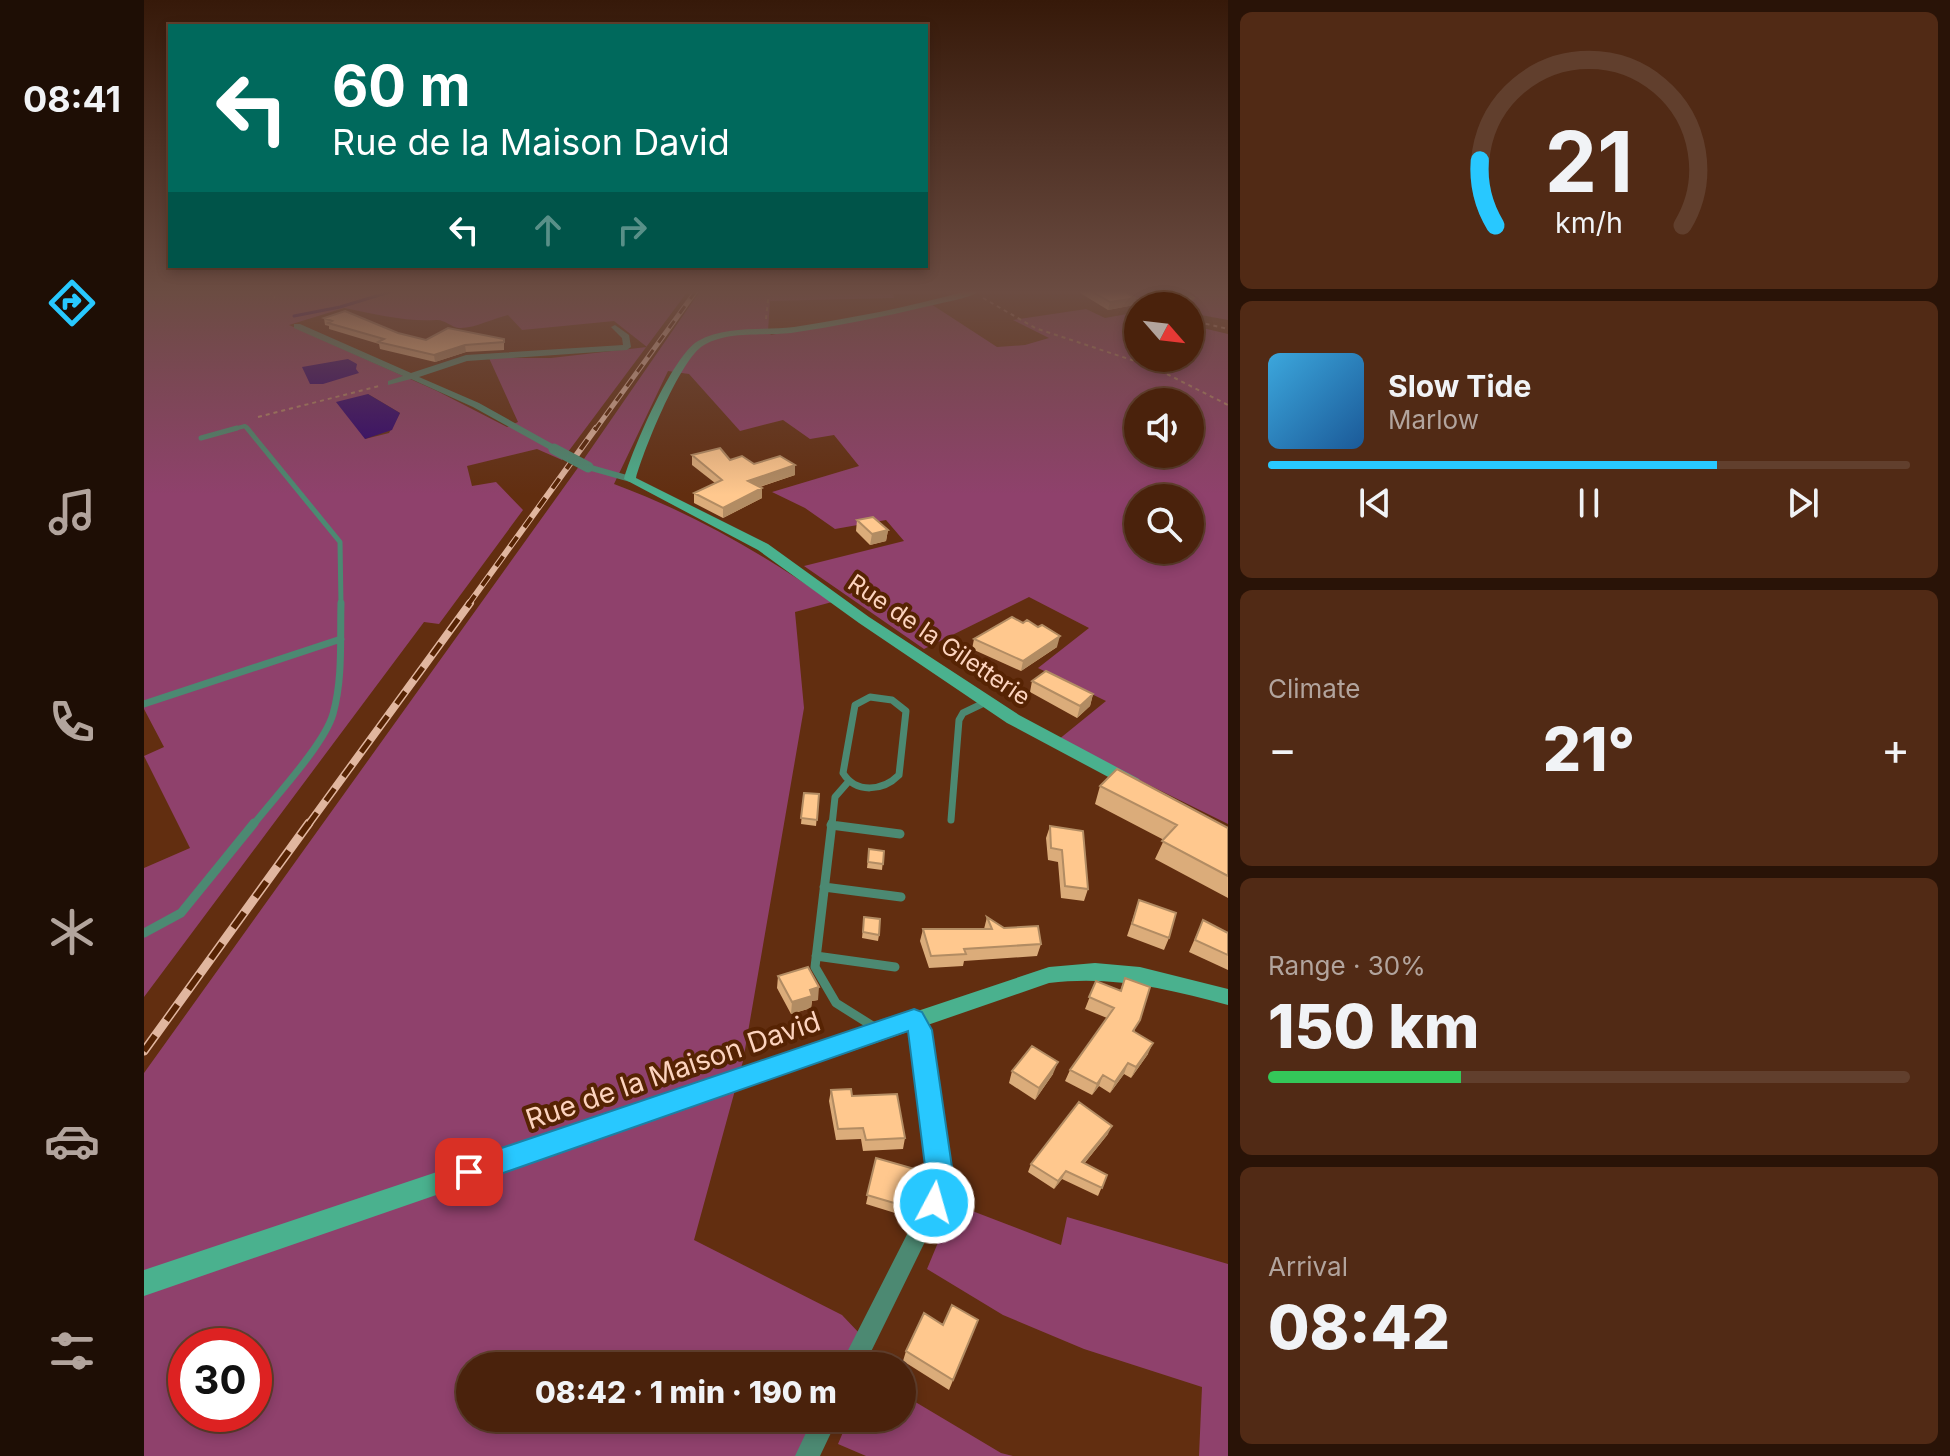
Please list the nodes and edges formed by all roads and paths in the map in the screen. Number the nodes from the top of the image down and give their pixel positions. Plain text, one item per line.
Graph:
1 (370, 359) edge
2 (468, 359) edge
3 (686, 359) edge
4 (1129, 359) edge
5 (408, 376) junction
6 (391, 383) joint
7 (1228, 405) edge
8 (258, 417) dead end
9 (201, 438) dead end
10 (630, 479) junction
11 (341, 639) junction
12 (986, 702) junction
13 (144, 704) edge
14 (849, 781) junction
15 (1153, 793) edge
16 (951, 820) dead end
17 (831, 825) junction
18 (900, 834) dead end
19 (824, 887) junction
20 (901, 897) dead end
21 (144, 933) edge
22 (816, 956) junction
23 (895, 967) dead end
24 (1228, 997) edge
25 (914, 1019) junction
26 (881, 1031) junction
27 (144, 1283) edge
28 (859, 1352) edge
29 (819, 1432) edge
30 (807, 1456) edge

1 - 5 street
2 - 5 street
3 - 10 street
4 - 7 path
5 - 6 street
5 - 10 street, bridge
6 - 8 path
9 - 11 lane
10 - 12 street, Rue de la Giletterie
11 - 13 lane
11 - 21 lane
12 - 15 street, Rue de la Giletterie
12 - 16 lane
14 - 14 lane
14 - 17 lane
17 - 18 lane
17 - 19 lane
19 - 20 lane
19 - 22 lane
22 - 23 lane
22 - 26 lane
24 - 25 street, Rue de la Maison David
25 - 26 street, Rue de la Maison David
25 - 28 street
26 - 27 street, Rue de la Maison David
29 - 30 street

